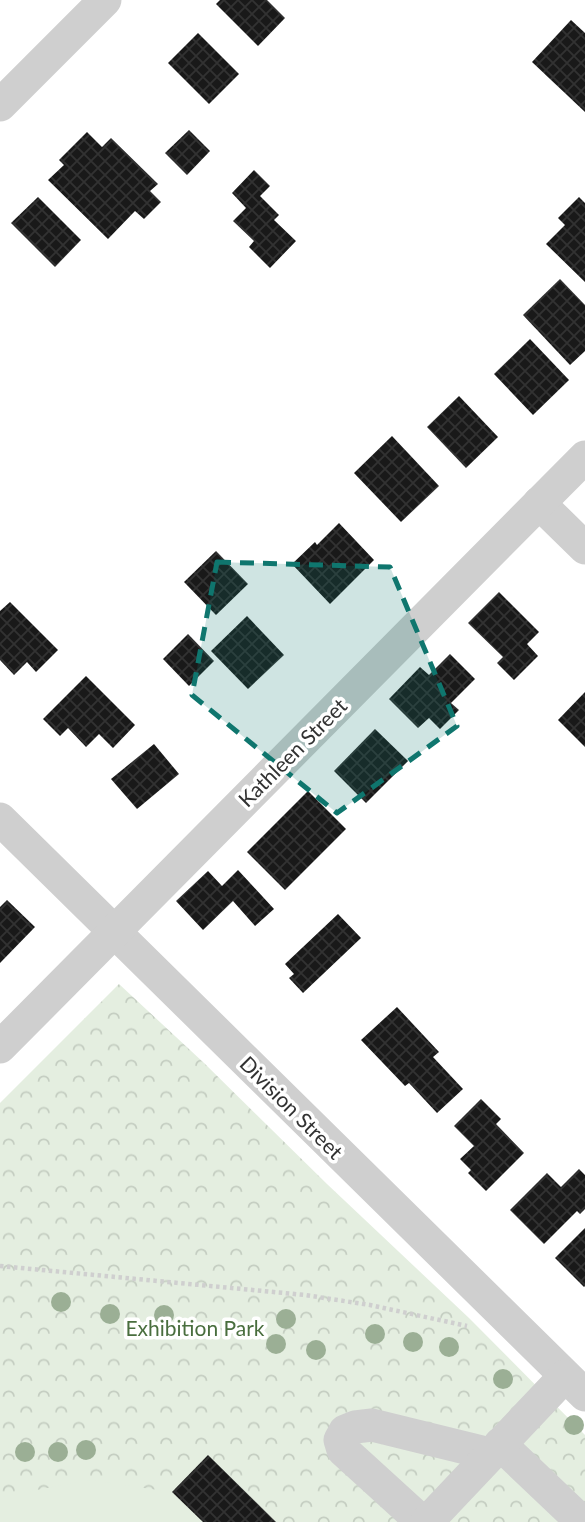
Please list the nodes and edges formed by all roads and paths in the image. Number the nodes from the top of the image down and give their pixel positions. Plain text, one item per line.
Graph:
1 (105, 0) edge
2 (0, 104) edge
3 (585, 457) edge
4 (539, 503) junction
5 (585, 548) edge
6 (0, 819) edge
7 (114, 932) junction
8 (0, 1047) edge
9 (0, 1266) edge
10 (468, 1326) dead end
11 (575, 1385) edge
12 (495, 1449) junction
13 (425, 1522) edge
14 (582, 1522) edge

1 - 2 street
3 - 4 street, Kathleen Street
4 - 5 street
4 - 7 street, Kathleen Street
6 - 7 street, Division Street
7 - 8 street, Kathleen Street
7 - 11 street, Division Street
9 - 10 path
11 - 12 street
12 - 13 street
12 - 13 street
12 - 14 street

